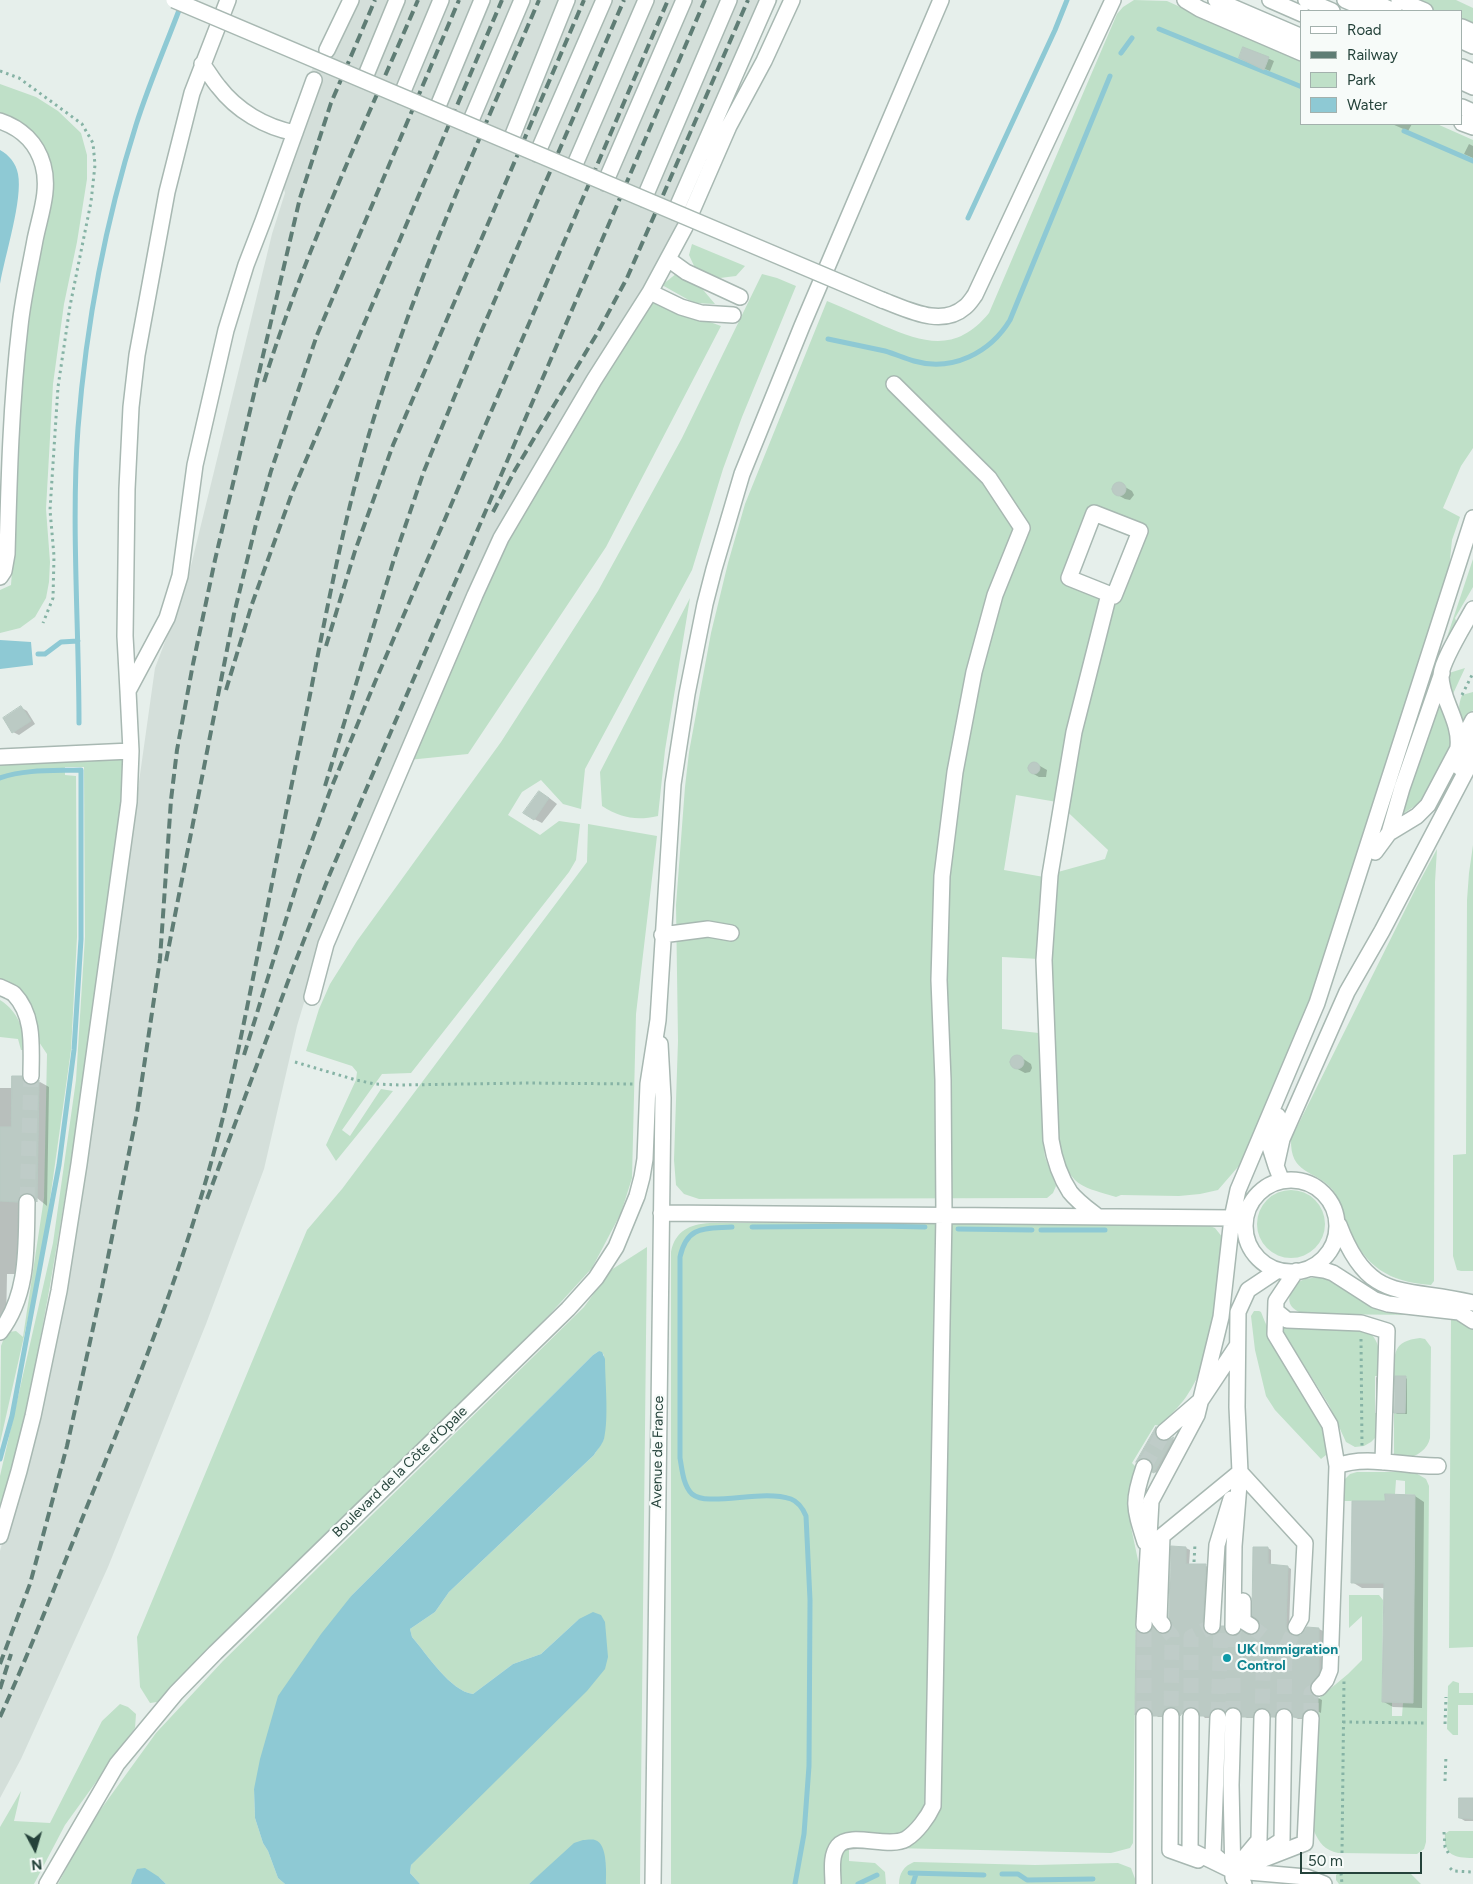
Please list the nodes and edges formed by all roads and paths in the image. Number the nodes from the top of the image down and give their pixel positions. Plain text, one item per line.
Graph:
1 (174, 0) edge
2 (228, 0) edge
3 (350, 0) edge
4 (397, 0) edge
5 (440, 0) edge
6 (482, 0) edge
7 (522, 0) edge
8 (567, 0) edge
9 (604, 0) edge
10 (646, 0) edge
11 (684, 0) edge
12 (729, 0) edge
13 (768, 0) edge
14 (792, 0) edge
15 (941, 0) edge
16 (1113, 0) edge
17 (1185, 0) edge
18 (1216, 0) edge
19 (1234, 0) edge
20 (1270, 0) edge
21 (1306, 0) edge
22 (1345, 0) edge
23 (1369, 0) edge
24 (1399, 0) edge
25 (1330, 10) edge
26 (1369, 10) edge
27 (1392, 10) edge
28 (1423, 10) edge
29 (1300, 13) edge
30 (1300, 28) edge
31 (1300, 36) edge
32 (327, 50) dead end
33 (1300, 52) edge
34 (202, 64) junction
35 (0, 71) edge
36 (314, 80) dead end
37 (364, 80) junction
38 (401, 96) junction
39 (436, 111) junction
40 (0, 121) edge
41 (469, 125) junction
42 (295, 133) junction
43 (510, 142) junction
44 (537, 154) junction
45 (573, 169) junction
46 (605, 182) junction
47 (644, 199) junction
48 (675, 212) junction
49 (668, 259) junction
50 (650, 292) junction
51 (740, 297) dead end
52 (733, 314) dead end
53 (894, 384) dead end
54 (1473, 518) edge
55 (1473, 542) edge
56 (0, 577) edge
57 (1109, 594) junction
58 (1473, 609) edge
59 (43, 623) dead end
60 (1442, 673) junction
61 (1473, 673) edge
62 (128, 691) junction
63 (1462, 695) dead end
64 (1473, 720) edge
65 (1473, 739) edge
66 (1458, 747) junction
67 (131, 751) junction
68 (0, 757) edge
69 (1473, 758) edge
70 (1389, 833) junction
71 (1375, 852) junction
72 (731, 933) dead end
73 (662, 935) junction
74 (0, 987) edge
75 (1347, 992) junction
76 (312, 998) dead end
77 (658, 1020) junction
78 (1300, 1043) junction
79 (294, 1062) dead end
80 (1300, 1064) junction
81 (31, 1076) tunnel mouth
82 (1288, 1083) junction
83 (648, 1084) junction
84 (1274, 1115) junction
85 (1279, 1172) junction
86 (27, 1202) tunnel mouth
87 (661, 1212) junction
88 (944, 1215) junction
89 (1096, 1216) junction
90 (1232, 1218) junction
91 (1338, 1221) junction
92 (1278, 1270) junction
93 (1303, 1270) junction
94 (1473, 1303) edge
95 (1276, 1310) junction
96 (1473, 1321) edge
97 (0, 1332) edge
98 (1361, 1338) dead end
99 (1237, 1346) junction
100 (1201, 1400) junction
101 (1164, 1432) tunnel mouth
102 (1362, 1448) dead end
103 (1383, 1462) junction
104 (1337, 1466) junction
105 (1438, 1466) dead end
106 (1144, 1468) tunnel mouth
107 (1240, 1472) junction
108 (0, 1536) edge
109 (1195, 1544) dead end
110 (1148, 1550) junction
111 (1194, 1562) dead end
112 (1144, 1625) tunnel mouth
113 (1163, 1625) tunnel mouth
114 (1251, 1626) tunnel mouth
115 (1296, 1627) tunnel mouth
116 (1344, 1678) dead end
117 (1318, 1688) tunnel mouth
118 (1446, 1697) dead end
119 (1144, 1716) tunnel mouth
120 (1171, 1716) tunnel mouth
121 (1191, 1716) tunnel mouth
122 (1226, 1716) tunnel mouth
123 (1262, 1717) tunnel mouth
124 (1284, 1717) tunnel mouth
125 (1311, 1718) tunnel mouth
126 (1343, 1722) junction
127 (1427, 1723) dead end
128 (1445, 1724) dead end
129 (1446, 1755) dead end
130 (1445, 1781) dead end
131 (1444, 1832) dead end
132 (1342, 1853) dead end
133 (1450, 1856) dead end
134 (1450, 1868) dead end
135 (1473, 1872) edge
136 (1341, 1873) dead end
137 (1233, 1877) edge
138 (46, 1884) edge
139 (653, 1884) edge
140 (833, 1884) edge
141 (1144, 1884) edge
142 (1244, 1884) edge
143 (1324, 1884) edge
144 (1342, 1884) edge

1 - 37 lane, bridge
2 - 34 lane
3 - 32 lane
4 - 37 lane
5 - 38 lane
6 - 39 lane
7 - 41 lane
8 - 43 lane
9 - 44 lane
10 - 45 lane
11 - 46 lane
12 - 47 lane
13 - 48 lane
14 - 49 lane
15 - 73 lane
16 - 48 lane, bridge
17 - 33 lane
18 - 31 lane
19 - 30 lane
20 - 29 lane
21 - 25 lane
22 - 26 lane
23 - 27 lane
24 - 28 lane
34 - 42 lane
34 - 62 lane
35 - 59 path
36 - 42 lane
37 - 38 lane, bridge
38 - 39 lane, bridge
39 - 41 lane, bridge
40 - 56 lane
41 - 43 lane, bridge
42 - 62 lane
43 - 44 lane, bridge
44 - 45 lane, bridge
45 - 46 lane, bridge
46 - 47 lane, bridge
47 - 48 lane, bridge
49 - 50 lane
49 - 51 lane
50 - 52 lane
50 - 76 lane
53 - 88 lane
54 - 78 lane
55 - 71 lane
57 - 57 lane
57 - 89 lane
58 - 60 lane
60 - 66 lane
60 - 70 lane
61 - 63 path
62 - 67 lane
64 - 66 lane
65 - 75 lane
66 - 70 lane
67 - 68 lane
67 - 108 lane
69 - 75 lane
70 - 71 lane
71 - 80 lane
72 - 73 lane
73 - 77 lane
74 - 81 lane
75 - 85 lane
77 - 83 lane, Boulevard de la Côte d'Opale
77 - 87 lane, Avenue de France
78 - 82 lane
78 - 84 lane
79 - 83 path
80 - 82 lane
80 - 84 lane
82 - 84 lane
83 - 138 lane, Boulevard de la Côte d'Opale
84 - 85 lane
84 - 90 lane
85 - 91 lane
85 - 92 lane
86 - 97 lane
87 - 88 lane
87 - 139 lane, Avenue de France
88 - 89 lane
88 - 140 lane
89 - 90 lane
90 - 100 lane
91 - 93 lane
91 - 94 lane
92 - 93 lane
92 - 99 lane
93 - 95 lane
93 - 96 lane
95 - 103 lane
95 - 104 lane
98 - 102 path
99 - 100 lane
99 - 107 lane
100 - 101 lane
100 - 110 lane
103 - 104 lane
103 - 105 lane
104 - 117 lane
106 - 110 lane
107 - 107 lane
107 - 113 lane
107 - 114 lane
107 - 115 lane
109 - 111 path
110 - 112 lane
116 - 126 path
118 - 128 path
119 - 141 lane
120 - 137 lane
121 - 137 lane
122 - 137 lane
123 - 137 lane
124 - 137 lane
125 - 137 lane
126 - 127 path
126 - 132 path
129 - 130 path
131 - 133 path
134 - 135 path
136 - 144 path
137 - 142 lane
137 - 143 lane

